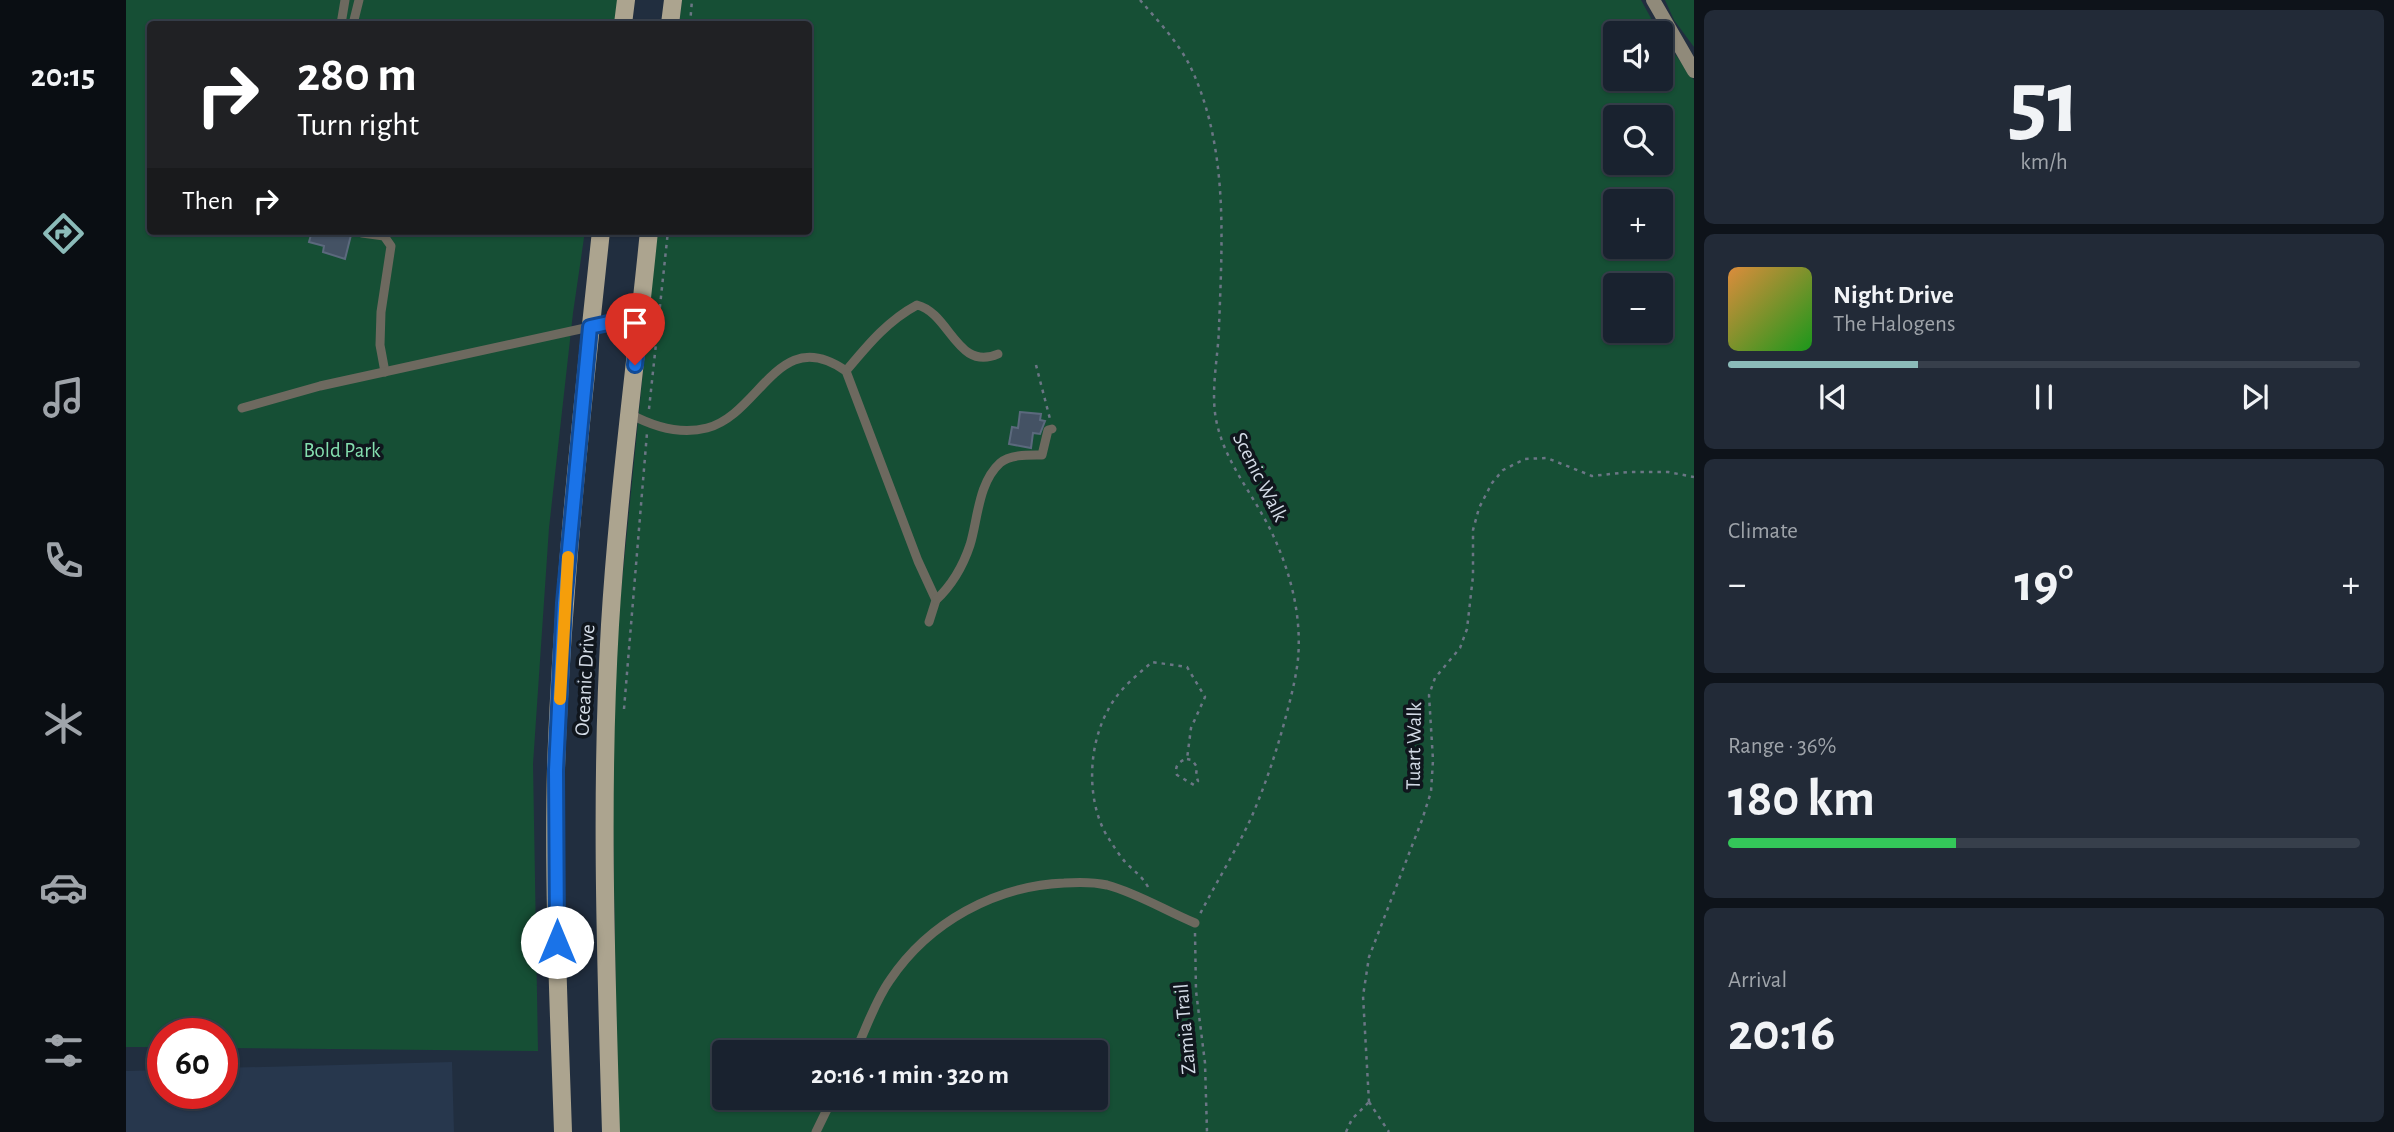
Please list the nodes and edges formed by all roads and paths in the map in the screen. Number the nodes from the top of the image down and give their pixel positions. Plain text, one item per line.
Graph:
1 (345, 0) edge
2 (359, 0) edge
3 (626, 0) edge
4 (673, 0) edge
5 (692, 0) edge
6 (1140, 0) edge
7 (1653, 0) edge
8 (342, 21) edge
9 (354, 21) edge
10 (623, 21) edge
11 (670, 21) edge
12 (690, 21) edge
13 (1694, 71) edge
14 (377, 235) edge
15 (601, 235) edge
16 (649, 235) edge
17 (668, 235) edge
18 (640, 316) junction
19 (590, 327) junction
20 (998, 354) dead end
21 (1036, 365) dead end
22 (846, 371) junction
23 (385, 372) junction
24 (242, 408) dead end
25 (630, 414) junction
26 (648, 423) junction
27 (1052, 429) joint
28 (1694, 477) edge
29 (936, 600) junction
30 (929, 622) dead end
31 (623, 720) dead end
32 (1187, 759) junction
33 (1168, 912) junction
34 (1195, 923) junction
35 (861, 1040) edge
36 (1369, 1102) junction
37 (827, 1110) edge
38 (563, 1132) edge
39 (611, 1132) edge
40 (816, 1132) edge
41 (1207, 1132) edge
42 (1346, 1132) edge
43 (1389, 1132) edge

1 - 8 lane
2 - 9 lane
3 - 10 main road
4 - 11 main road
5 - 12 path
6 - 34 path, Scenic Walk
7 - 13 street
14 - 23 lane
15 - 19 main road, Oceanic Drive
16 - 18 main road, Oceanic Drive
17 - 26 path
18 - 19 lane
18 - 25 main road, Oceanic Drive
19 - 23 lane
19 - 38 main road, Oceanic Drive
20 - 22 lane
21 - 27 path
22 - 26 lane
22 - 29 lane
23 - 24 lane
25 - 26 lane
25 - 39 main road, Oceanic Drive
26 - 31 path
27 - 29 lane
28 - 36 path, Tuart Walk
29 - 30 lane
32 - 32 path
32 - 33 path
33 - 34 lane
33 - 35 lane
34 - 41 path, Zamia Trail
36 - 42 path
36 - 43 path
37 - 40 lane

